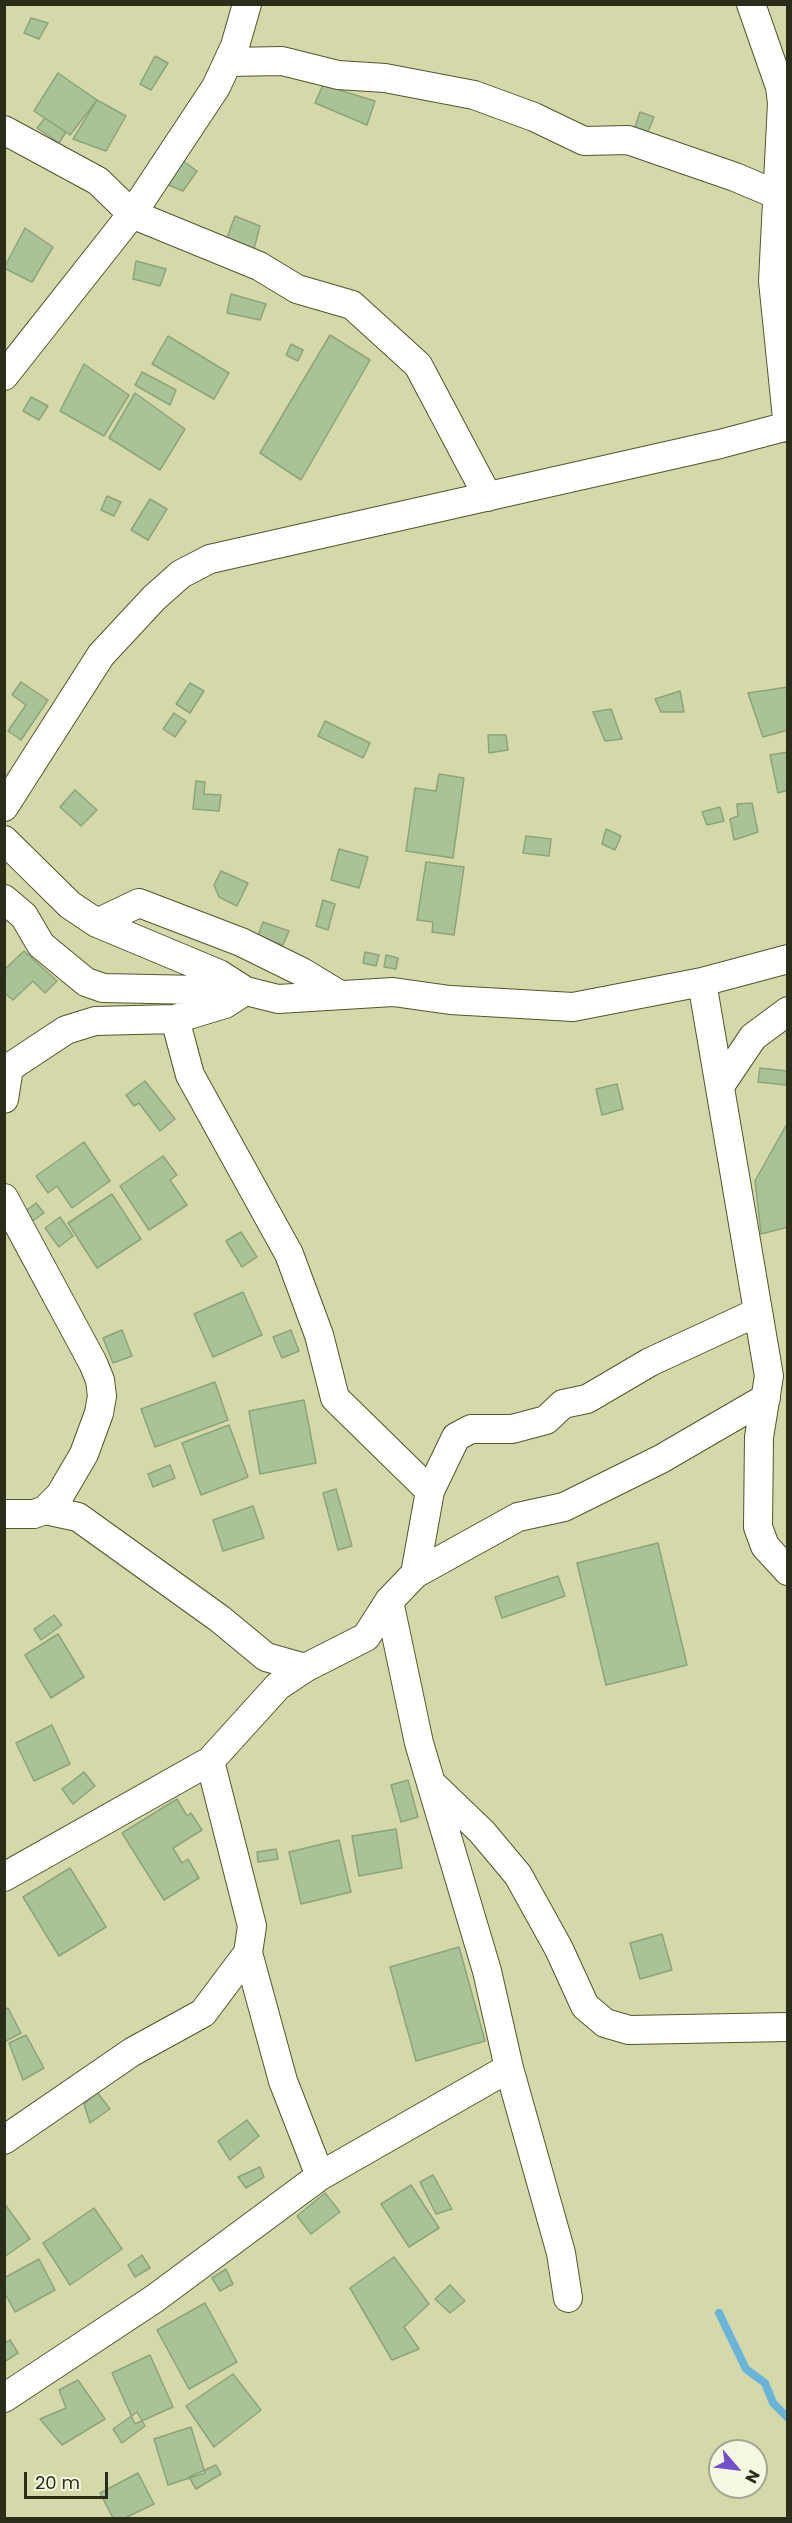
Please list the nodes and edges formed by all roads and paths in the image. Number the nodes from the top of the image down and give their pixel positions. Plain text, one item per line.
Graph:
1 (247, 4) edge
2 (751, 4) edge
3 (229, 62) junction
4 (4, 129) edge
5 (784, 195) edge
6 (132, 214) junction
7 (4, 376) edge
8 (787, 427) edge
9 (488, 496) junction
10 (4, 807) edge
11 (4, 840) edge
12 (4, 899) edge
13 (97, 923) junction
14 (788, 959) edge
15 (702, 982) junction
16 (246, 991) junction
17 (340, 994) junction
18 (788, 1011) edge
19 (175, 1019) junction
20 (7, 1069) edge
21 (720, 1086) junction
22 (4, 1099) edge
23 (4, 1198) edge
24 (758, 1312) junction
25 (774, 1383) edge
26 (430, 1491) junction
27 (45, 1510) junction
28 (4, 1514) edge
29 (788, 1570) edge
30 (415, 1574) junction
31 (389, 1601) junction
32 (305, 1668) junction
33 (210, 1761) junction
34 (430, 1783) junction
35 (4, 1877) edge
36 (248, 1953) junction
37 (788, 2027) edge
38 (508, 2068) junction
39 (4, 2140) edge
40 (320, 2176) junction
41 (568, 2298) dead end
42 (4, 2398) edge

1 - 3 street
2 - 5 street
3 - 5 street
3 - 6 street
4 - 6 street
5 - 8 street
6 - 7 street
6 - 9 street
8 - 9 street
9 - 10 street
11 - 13 street
12 - 16 street
13 - 16 street
13 - 17 street
14 - 15 street
15 - 17 street
15 - 21 street
16 - 17 street
16 - 19 street
18 - 21 street
19 - 20 street
19 - 26 street
20 - 22 street
21 - 24 street
23 - 27 street
24 - 25 street
24 - 26 street
25 - 29 street
25 - 30 street
26 - 30 street
27 - 28 street
27 - 32 street
30 - 31 street
31 - 32 street
31 - 34 street
32 - 33 street
33 - 35 street
33 - 36 street
34 - 37 street
34 - 38 street
36 - 39 street
36 - 40 street
38 - 40 street
38 - 41 street
40 - 42 street

